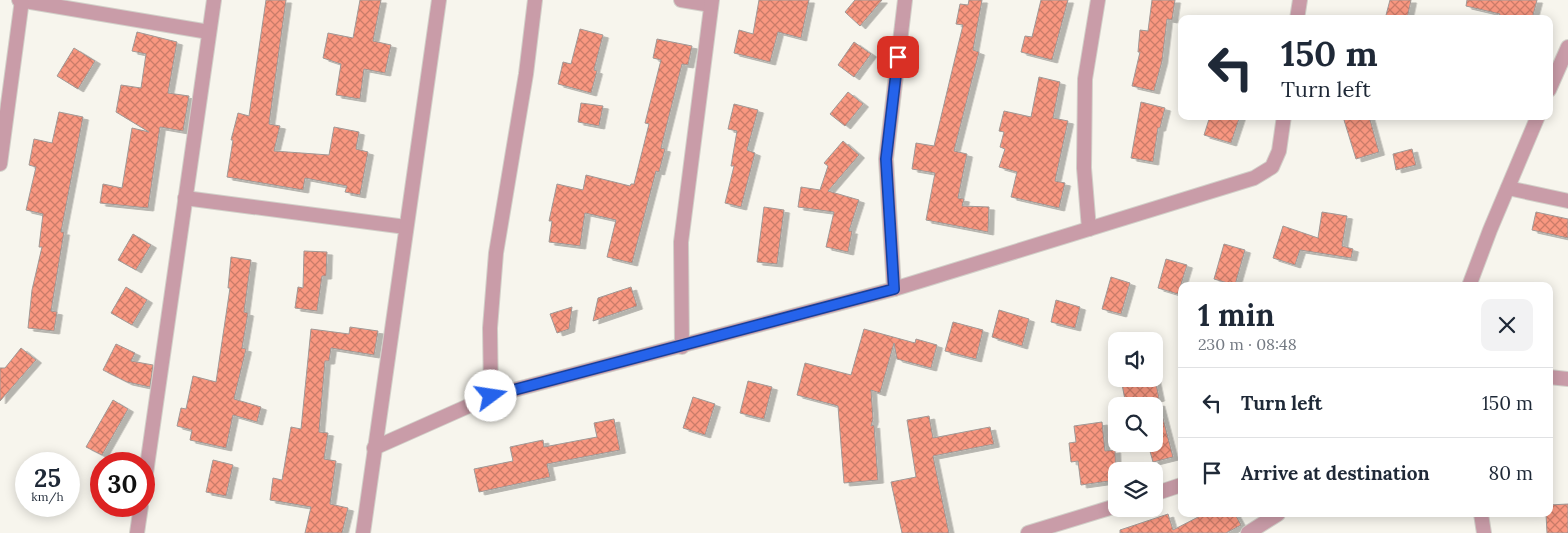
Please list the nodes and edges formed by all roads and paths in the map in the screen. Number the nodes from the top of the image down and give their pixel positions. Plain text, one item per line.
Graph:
1 (21, 0) edge
2 (214, 0) edge
3 (439, 0) edge
4 (535, 0) edge
5 (681, 0) edge
6 (905, 0) edge
7 (1098, 0) edge
8 (1300, 0) edge
9 (711, 2) edge
10 (1298, 15) edge
11 (209, 32) junction
12 (1568, 47) edge
13 (1553, 81) edge
14 (1284, 120) edge
15 (1536, 120) edge
16 (0, 164) edge
17 (1508, 188) junction
18 (185, 198) junction
19 (1568, 201) edge
20 (406, 227) junction
21 (1089, 229) junction
22 (1471, 282) edge
23 (894, 289) junction
24 (682, 347) junction
25 (1553, 377) edge
26 (1568, 379) edge
27 (491, 396) junction
28 (374, 448) junction
29 (149, 452) edge
30 (1178, 486) edge
31 (1163, 491) edge
32 (1108, 508) edge
33 (139, 517) edge
34 (1273, 517) edge
35 (1481, 517) edge
36 (137, 533) edge
37 (363, 533) edge
38 (1028, 533) edge
39 (1248, 533) edge
40 (1484, 533) edge

1 - 11 street
1 - 16 street
2 - 11 street
3 - 20 street
4 - 27 street
5 - 9 street
6 - 23 street
7 - 21 street
8 - 10 street
9 - 24 street
11 - 18 street
12 - 13 street
14 - 21 street
15 - 17 street
17 - 19 street
17 - 22 street
18 - 20 street
18 - 29 street
20 - 28 street
21 - 23 street
23 - 24 street
24 - 27 street
25 - 26 street
27 - 28 street
28 - 37 street
30 - 31 street
32 - 38 street
33 - 36 street
34 - 39 street
35 - 40 street

